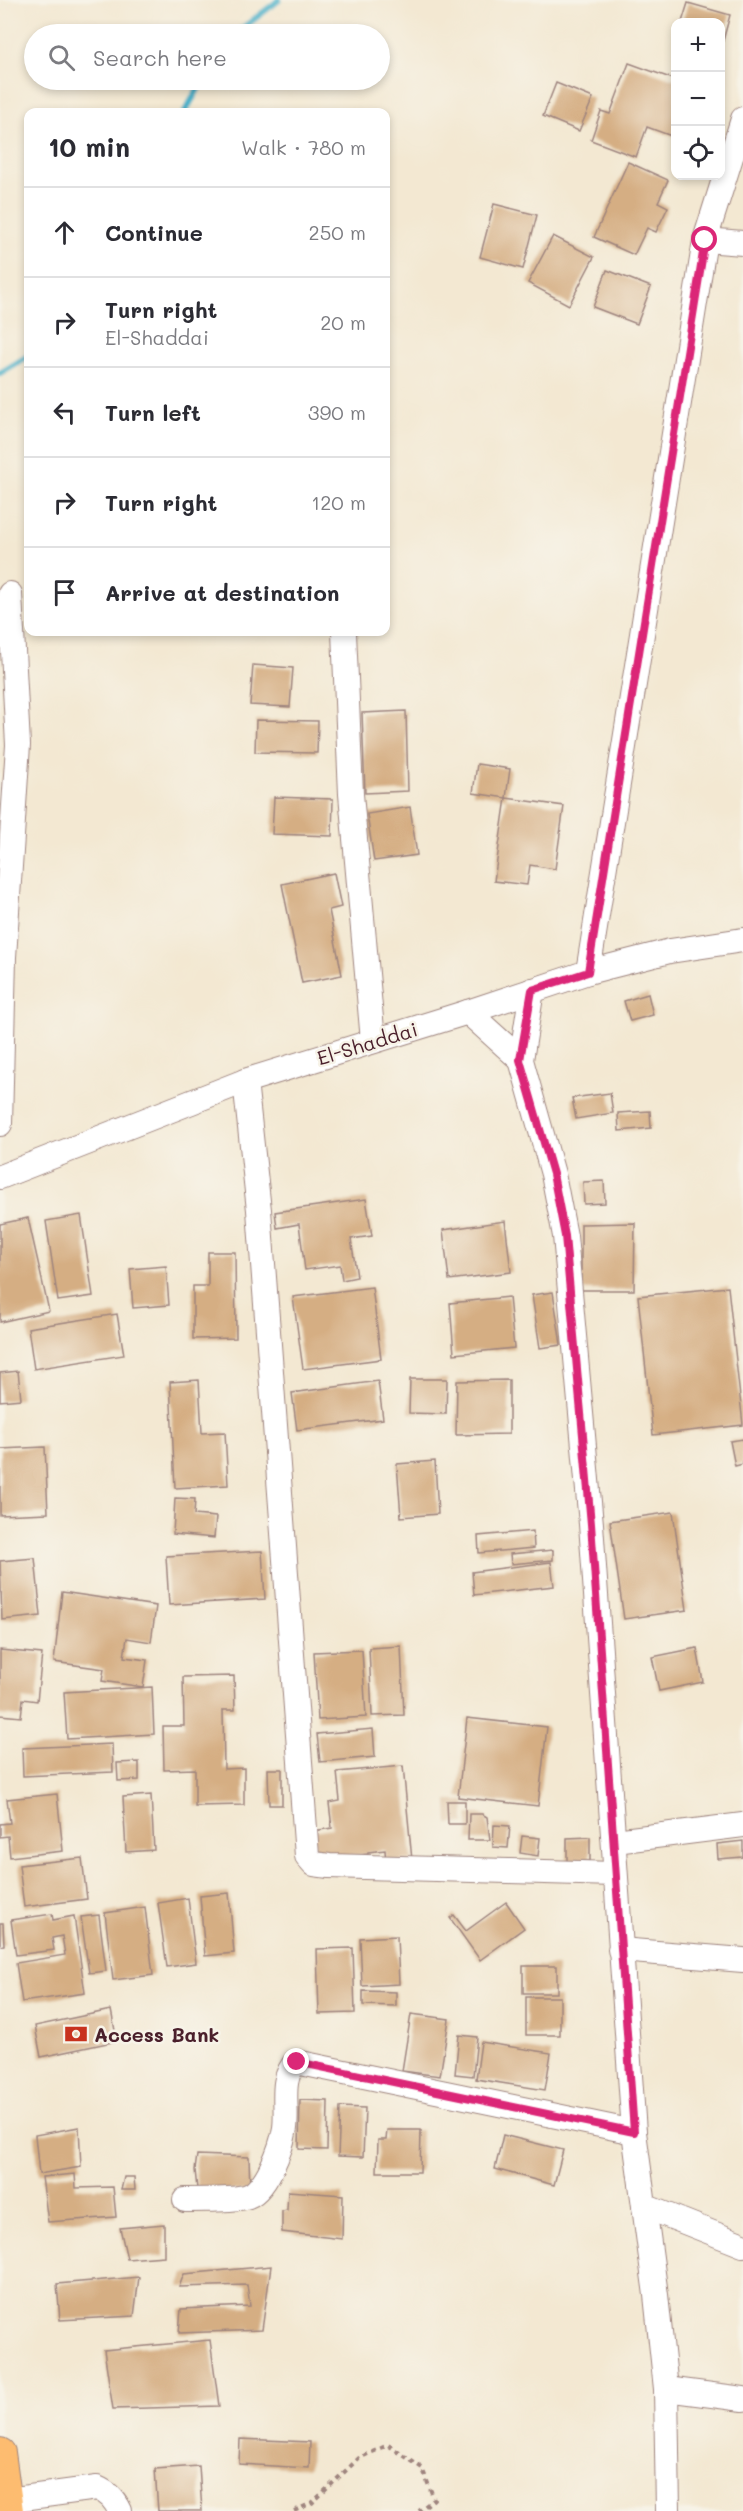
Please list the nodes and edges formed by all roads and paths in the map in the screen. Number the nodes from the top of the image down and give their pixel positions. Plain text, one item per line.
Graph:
1 (743, 119) edge
2 (705, 240) junction
3 (743, 243) edge
4 (10, 594) dead end
5 (344, 636) edge
6 (743, 940) edge
7 (2, 957) edge
8 (588, 972) junction
9 (532, 990) junction
10 (468, 1012) junction
11 (373, 1041) junction
12 (520, 1060) junction
13 (244, 1081) junction
14 (0, 1124) edge
15 (0, 1177) edge
16 (743, 1825) edge
17 (615, 1841) junction
18 (615, 1874) junction
19 (620, 1950) junction
20 (743, 1960) edge
21 (634, 2132) junction
22 (185, 2200) dead end
23 (644, 2206) junction
24 (743, 2245) edge
25 (666, 2389) junction
26 (743, 2399) edge
27 (0, 2453) edge
28 (5, 2504) edge
29 (120, 2511) edge
30 (294, 2511) edge
31 (419, 2511) edge
32 (668, 2511) edge

1 - 2 street
2 - 3 street
2 - 8 street
4 - 7 street
5 - 11 street
6 - 8 street, El-Shaddai
7 - 14 street
8 - 9 street, El-Shaddai
9 - 10 street, El-Shaddai
9 - 12 street
10 - 11 street, El-Shaddai
10 - 12 street
11 - 13 street, El-Shaddai
12 - 17 street
13 - 15 street, El-Shaddai
13 - 18 street
16 - 17 street
17 - 18 street
18 - 19 street
19 - 20 street
19 - 21 street
21 - 22 street
21 - 23 street
23 - 24 street
23 - 25 street
25 - 26 street
25 - 32 street
27 - 28 main road
28 - 29 street
30 - 31 path

